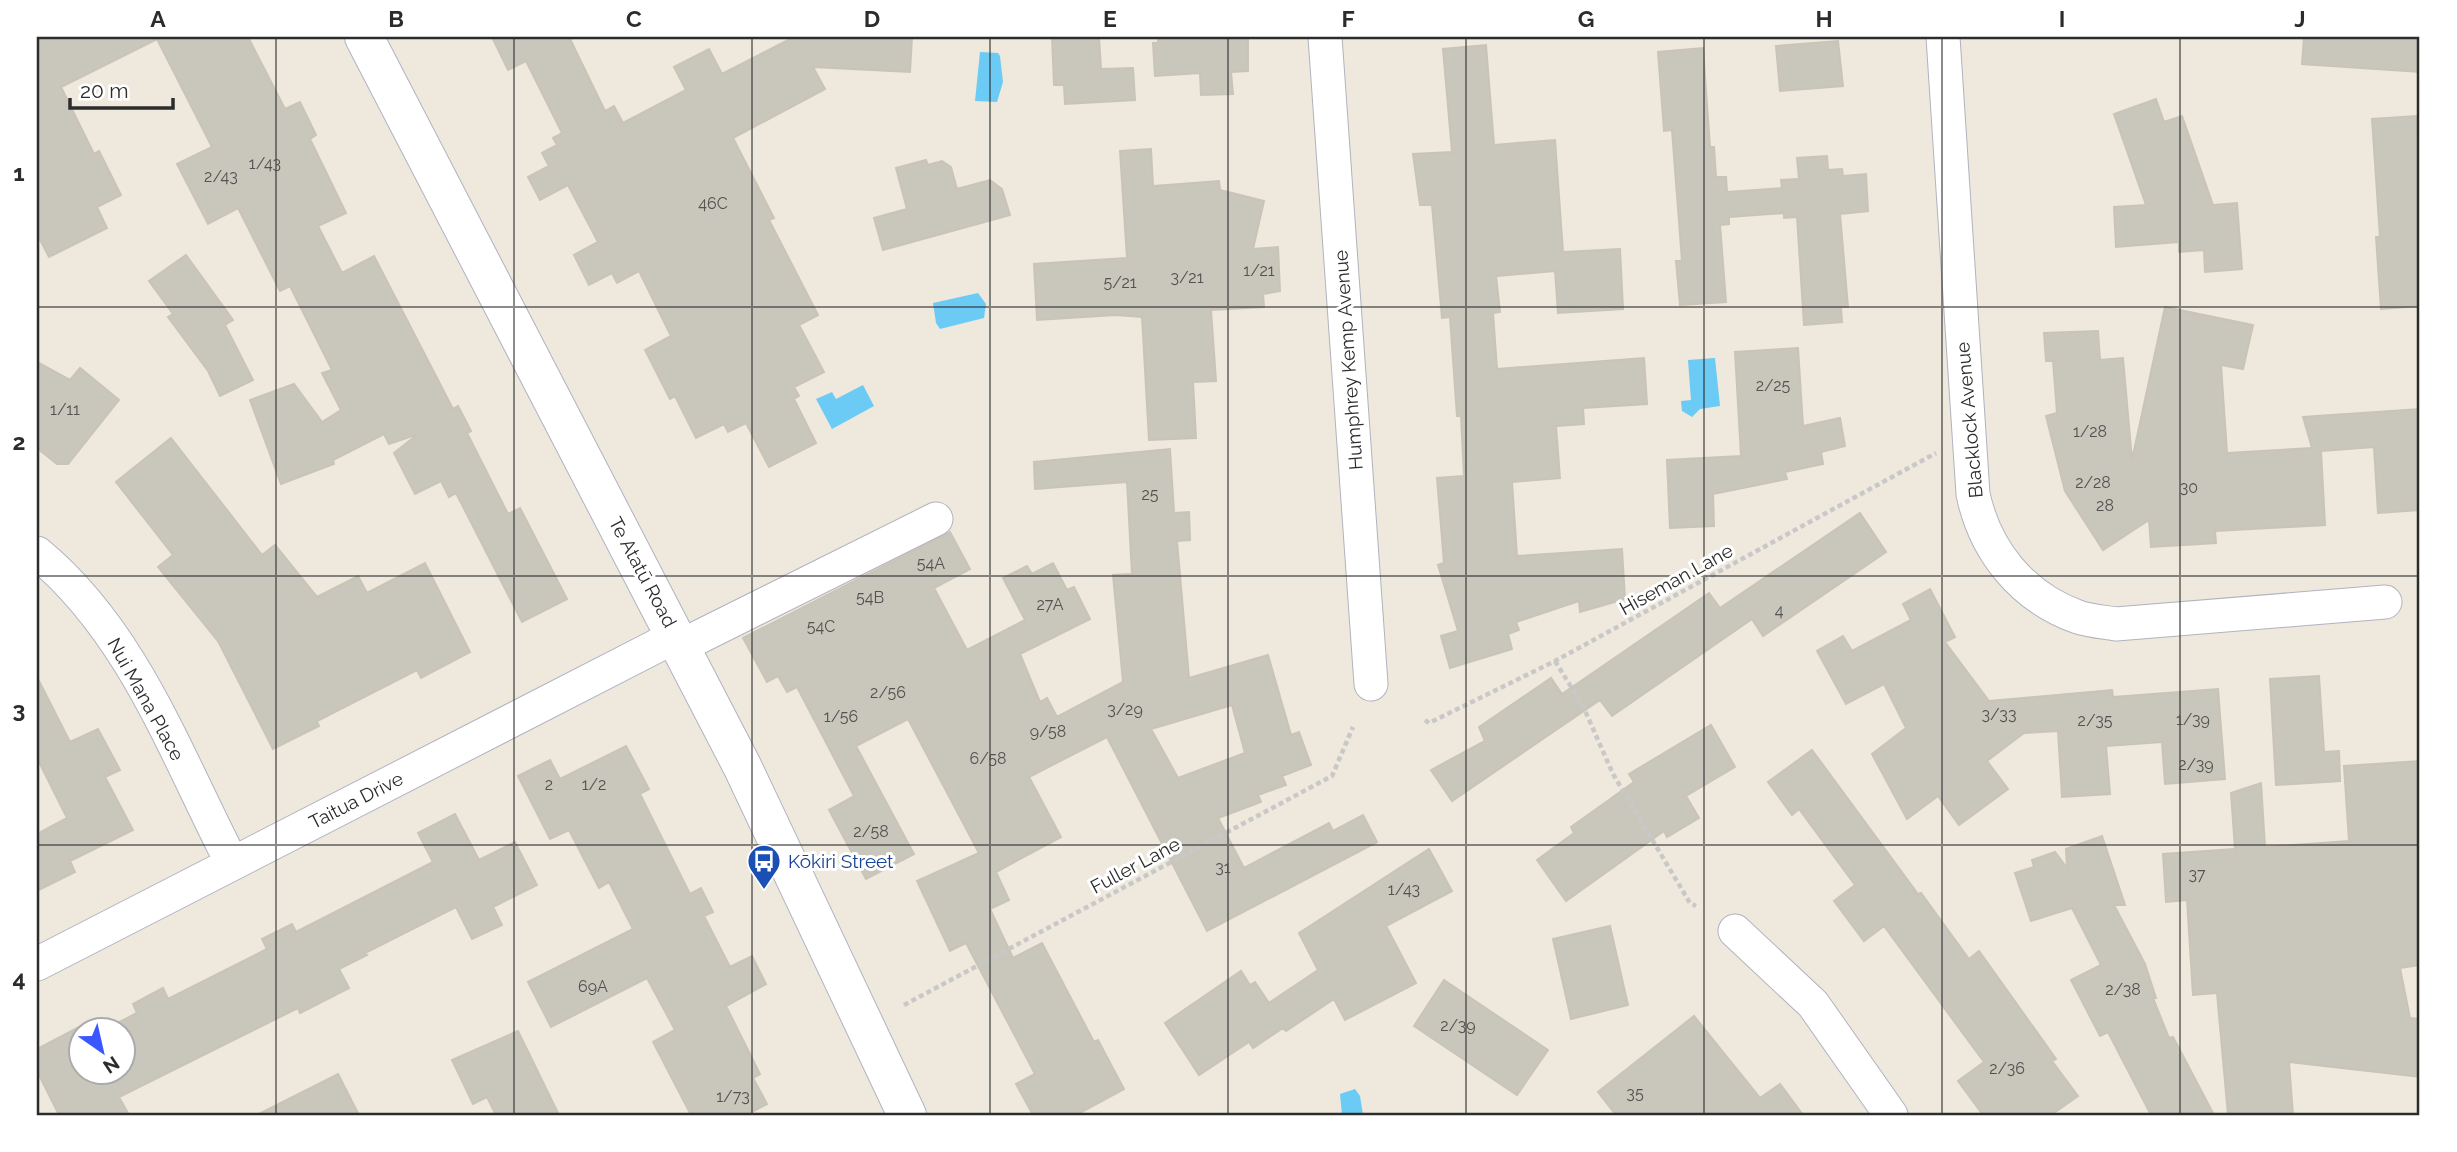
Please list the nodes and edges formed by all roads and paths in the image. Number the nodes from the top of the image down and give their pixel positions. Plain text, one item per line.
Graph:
1 (364, 37) edge
2 (1325, 37) edge
3 (1943, 37) edge
4 (1938, 451) dead end
5 (936, 519) dead end
6 (37, 553) edge
7 (2385, 602) dead end
8 (679, 641) junction
9 (1555, 661) junction
10 (1371, 684) dead end
11 (1424, 720) dead end
12 (1353, 727) dead end
13 (232, 863) junction
14 (1696, 906) dead end
15 (1735, 931) dead end
16 (37, 964) edge
17 (904, 1005) dead end
18 (907, 1115) edge
19 (1891, 1115) edge

1 - 8 main road, Te Atatū Road
2 - 10 street, Humphrey Kemp Avenue
3 - 7 street, Blacklock Avenue
4 - 9 path, Hiseman Lane
5 - 8 street, Taitua Drive
6 - 13 street, Nui Mana Place
8 - 13 street, Taitua Drive
8 - 18 main road, Te Atatū Road
9 - 11 path, Hiseman Lane
9 - 14 path
12 - 17 path, Fuller Lane
13 - 16 street, Taitua Drive
15 - 19 street

